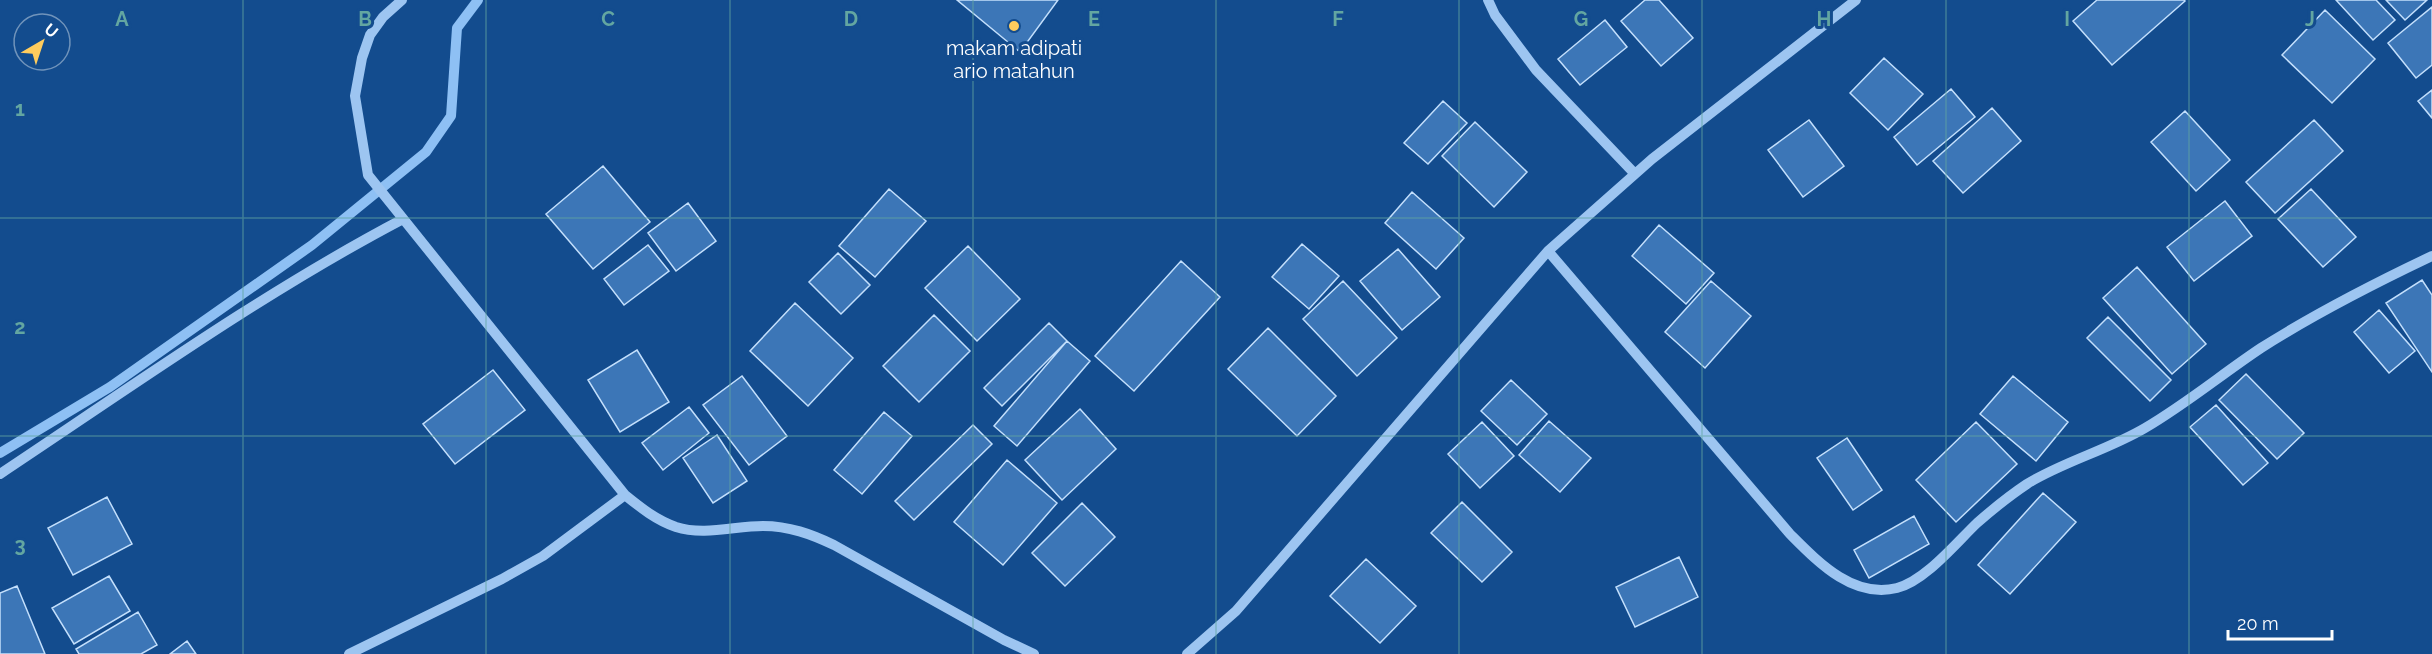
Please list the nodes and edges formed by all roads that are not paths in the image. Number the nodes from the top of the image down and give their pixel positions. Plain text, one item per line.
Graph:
1 (402, 0) edge
2 (1488, 0) edge
3 (1856, 0) edge
4 (1635, 174) junction
5 (400, 215) junction
6 (1548, 252) junction
7 (2432, 256) edge
8 (0, 474) edge
9 (626, 495) junction
10 (349, 654) edge
11 (1034, 654) edge
12 (1187, 654) edge

1 - 5 street
2 - 4 street
3 - 4 street
4 - 6 street
5 - 8 street
5 - 9 street
6 - 7 street
6 - 12 street
9 - 10 street
9 - 11 street

